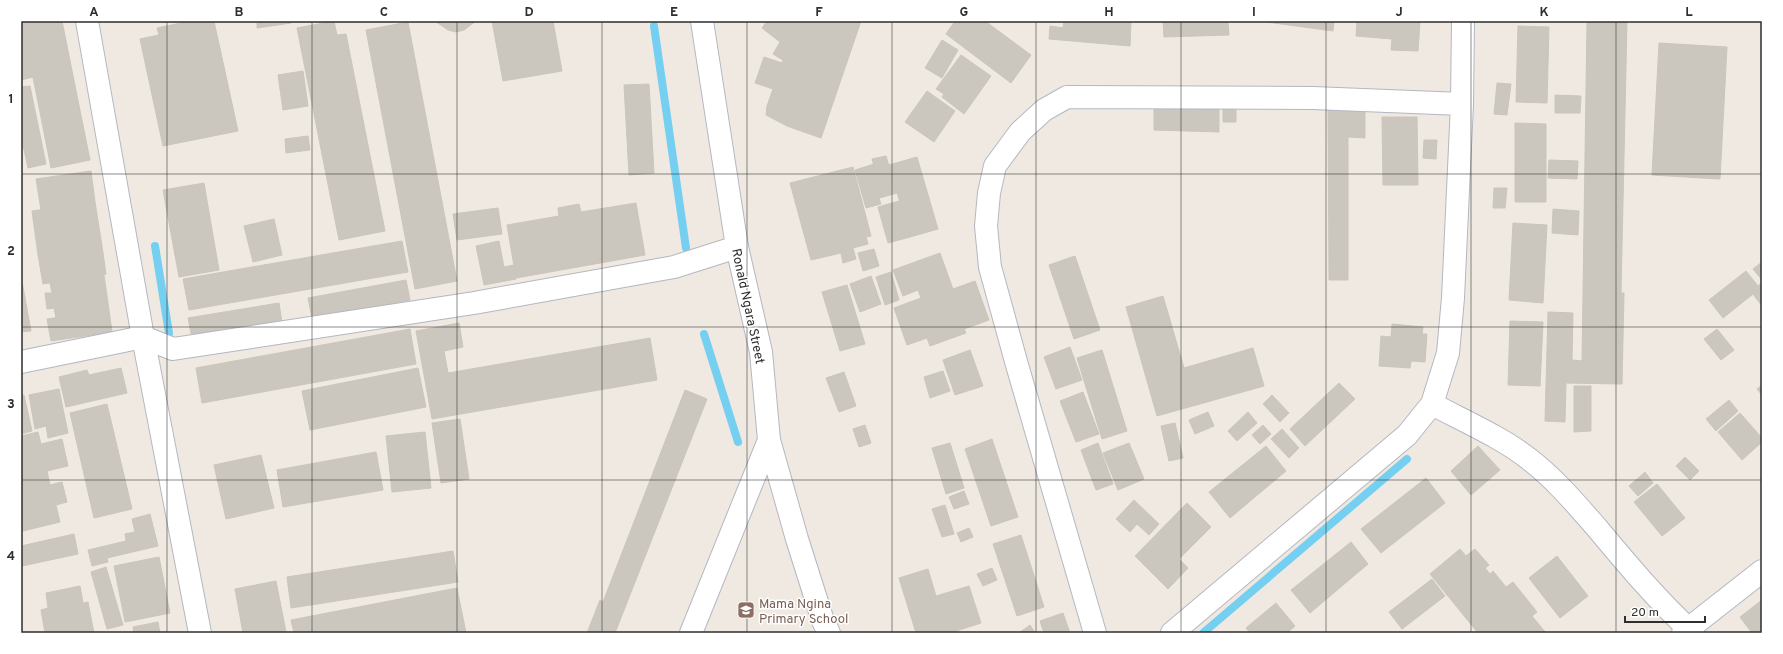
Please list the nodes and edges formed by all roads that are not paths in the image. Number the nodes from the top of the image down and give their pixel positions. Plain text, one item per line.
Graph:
1 (86, 21) edge
2 (702, 21) edge
3 (1463, 21) edge
4 (1462, 104) junction
5 (737, 247) junction
6 (143, 337) junction
7 (21, 362) edge
8 (1432, 404) junction
9 (769, 440) junction
10 (1762, 571) edge
11 (1688, 632) edge
12 (200, 633) edge
13 (691, 633) edge
14 (829, 633) edge
15 (1095, 633) edge
16 (1172, 633) edge

1 - 6 street
2 - 5 street, Ronald Ngara Street
3 - 4 street
4 - 8 street
4 - 15 street
5 - 6 street
5 - 9 street, Ronald Ngara Street
6 - 7 street
6 - 12 street
8 - 11 street
8 - 16 street
9 - 13 street
9 - 14 street, Ronald Ngara Street
10 - 11 street

